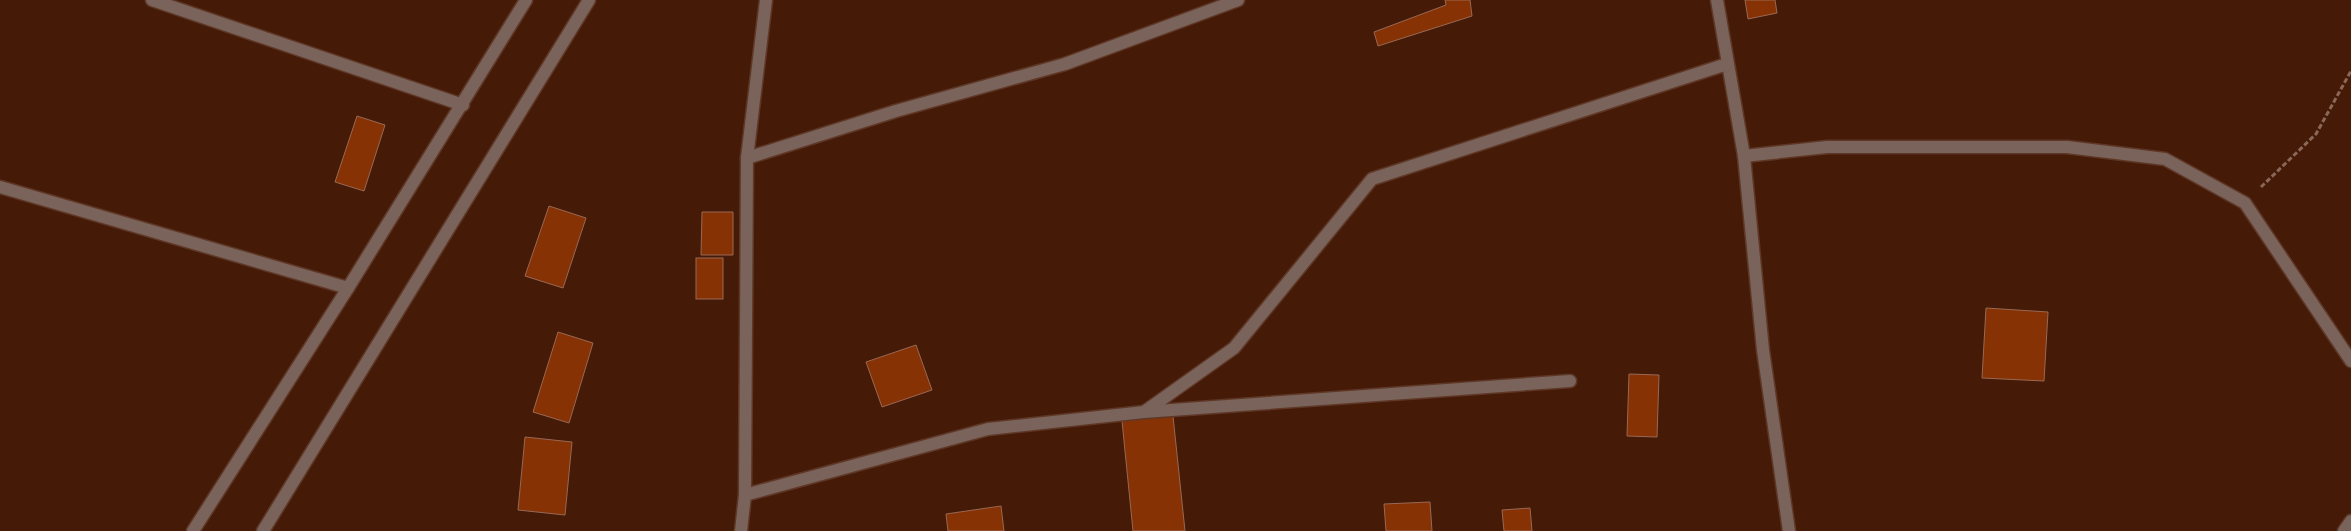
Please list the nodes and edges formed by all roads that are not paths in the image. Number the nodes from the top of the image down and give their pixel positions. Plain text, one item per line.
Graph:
1 (152, 0) edge
2 (526, 0) edge
3 (589, 0) edge
4 (766, 0) edge
5 (1238, 0) edge
6 (1717, 0) edge
7 (1727, 64) junction
8 (463, 105) junction
9 (1744, 156) junction
10 (747, 158) junction
11 (0, 187) edge
12 (348, 288) junction
13 (2351, 361) edge
14 (1570, 381) dead end
15 (1144, 412) junction
16 (745, 494) junction
17 (2351, 521) edge
18 (193, 531) edge
19 (263, 531) edge
20 (741, 531) edge
21 (1789, 531) edge
22 (2344, 531) edge

1 - 8 street
2 - 8 street
3 - 19 street
4 - 10 street
5 - 10 street
6 - 7 street
7 - 9 street
7 - 15 street
8 - 12 street
9 - 13 street
9 - 21 street
10 - 16 street
11 - 12 street
12 - 18 street
14 - 15 street
15 - 16 street
16 - 20 street
17 - 22 street

